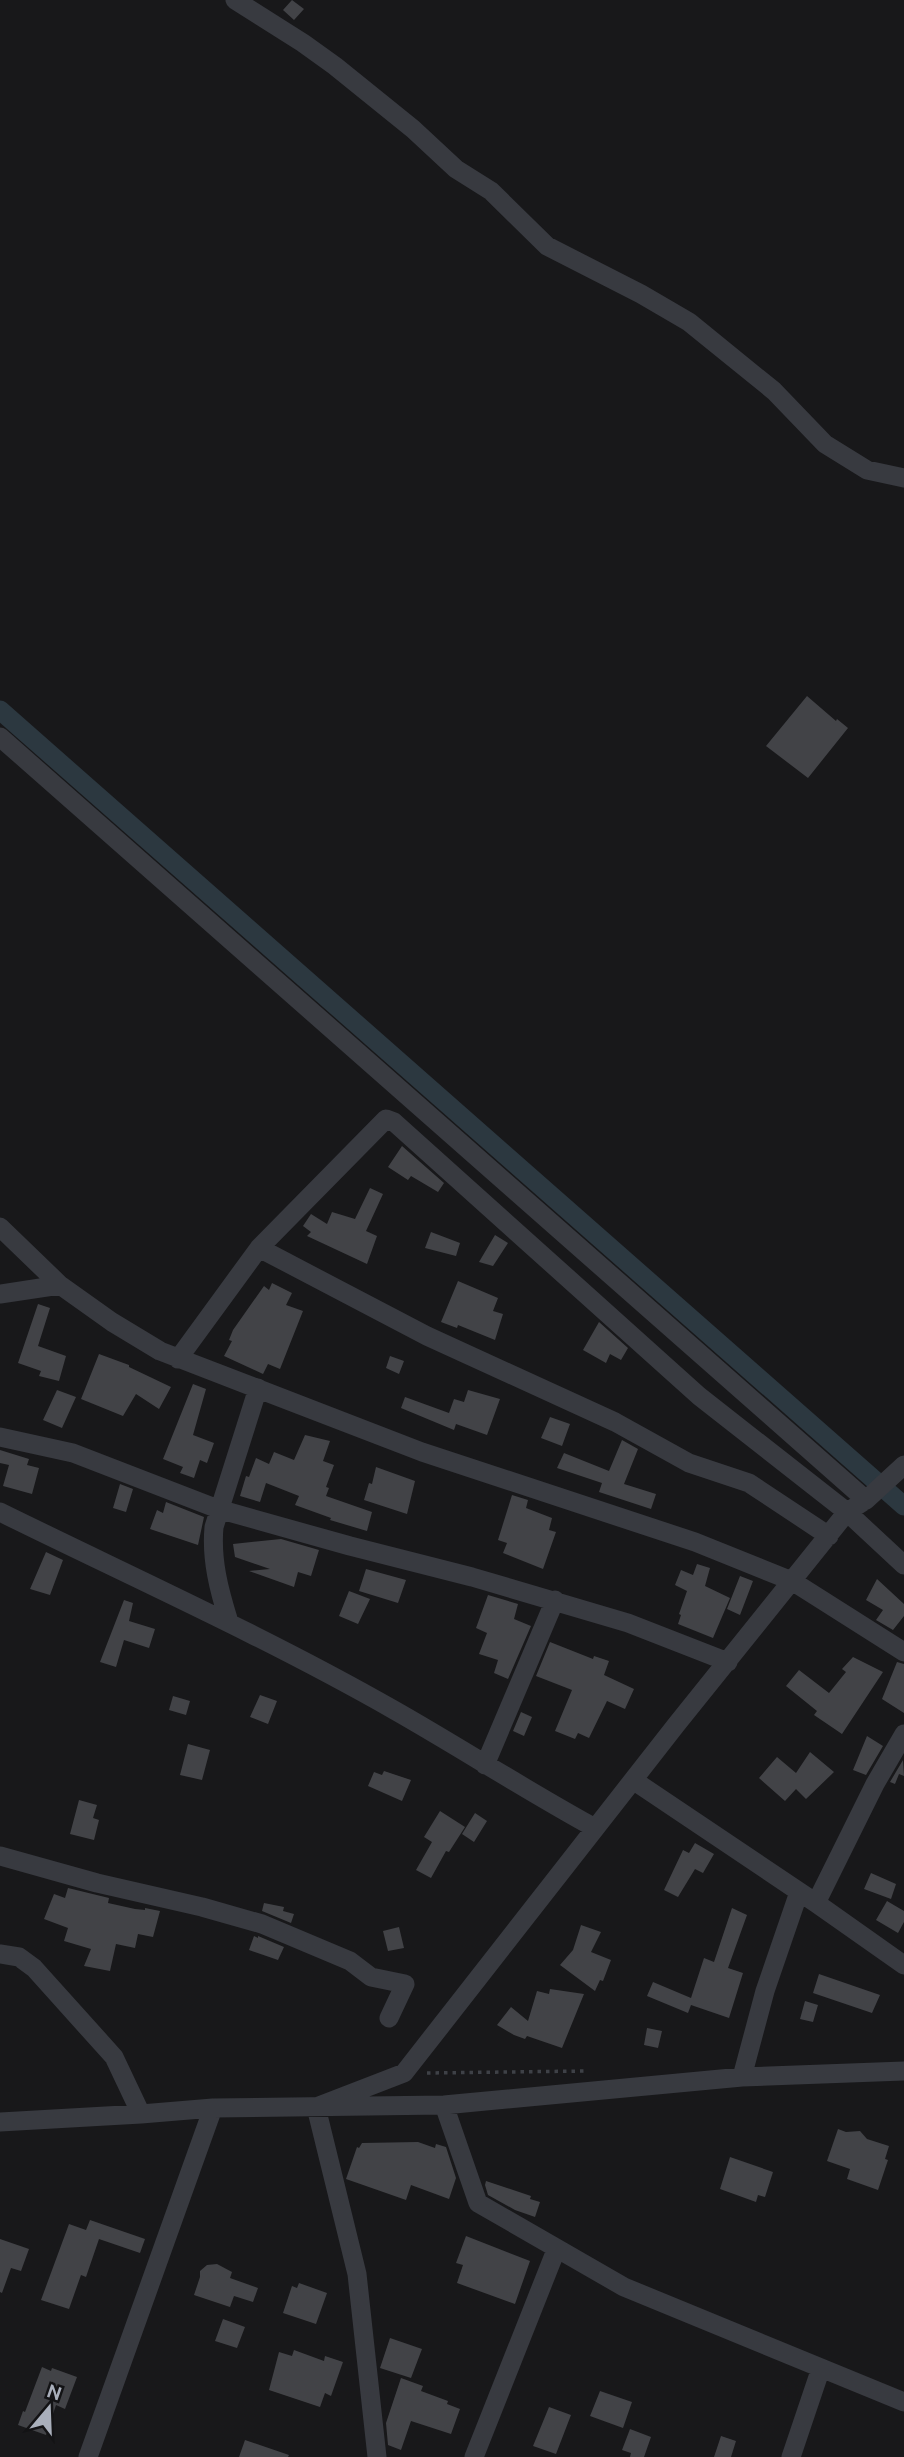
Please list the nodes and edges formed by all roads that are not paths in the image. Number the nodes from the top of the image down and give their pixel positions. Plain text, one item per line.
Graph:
1 (235, 0) edge
2 (904, 478) edge
3 (0, 737) edge
4 (0, 1227) edge
5 (260, 1248) junction
6 (60, 1285) junction
7 (0, 1294) edge
8 (178, 1359) junction
9 (258, 1388) junction
10 (0, 1437) edge
11 (904, 1465) edge
12 (866, 1500) junction
13 (218, 1508) junction
14 (0, 1512) edge
15 (847, 1512) junction
16 (829, 1536) junction
17 (904, 1565) edge
18 (792, 1581) junction
19 (555, 1600) junction
20 (229, 1622) junction
21 (904, 1652) edge
22 (728, 1662) junction
23 (904, 1734) edge
24 (485, 1765) junction
25 (633, 1780) junction
26 (595, 1828) junction
27 (0, 1856) edge
28 (808, 1898) junction
29 (0, 1954) edge
30 (904, 1964) edge
31 (388, 2018) dead end
32 (904, 2071) edge
33 (742, 2077) junction
34 (444, 2105) junction
35 (316, 2107) junction
36 (213, 2108) junction
37 (141, 2114) junction
38 (0, 2122) edge
39 (556, 2250) junction
40 (821, 2368) junction
41 (904, 2402) edge
42 (88, 2457) edge
43 (377, 2457) edge
44 (474, 2457) edge
45 (791, 2457) edge

1 - 2 street
3 - 12 street
4 - 6 street
5 - 8 street
5 - 15 street
5 - 16 street
6 - 7 street
6 - 8 street
8 - 9 street
9 - 13 street
9 - 18 street
10 - 13 street
11 - 12 street
12 - 15 street
13 - 19 street
13 - 20 street
14 - 20 street
15 - 16 street
15 - 17 street
16 - 18 street
18 - 21 street
18 - 22 street
19 - 22 street
19 - 24 street
20 - 24 street
22 - 25 street
23 - 28 street
24 - 26 street
25 - 26 street
25 - 28 street
26 - 35 street
27 - 31 street
28 - 30 street
28 - 33 street
29 - 37 street
32 - 33 street
33 - 34 street
34 - 35 street
34 - 39 street
35 - 36 street
35 - 43 street
36 - 37 street
36 - 42 street
37 - 38 street
39 - 40 street
39 - 44 street
40 - 41 street
40 - 45 street

